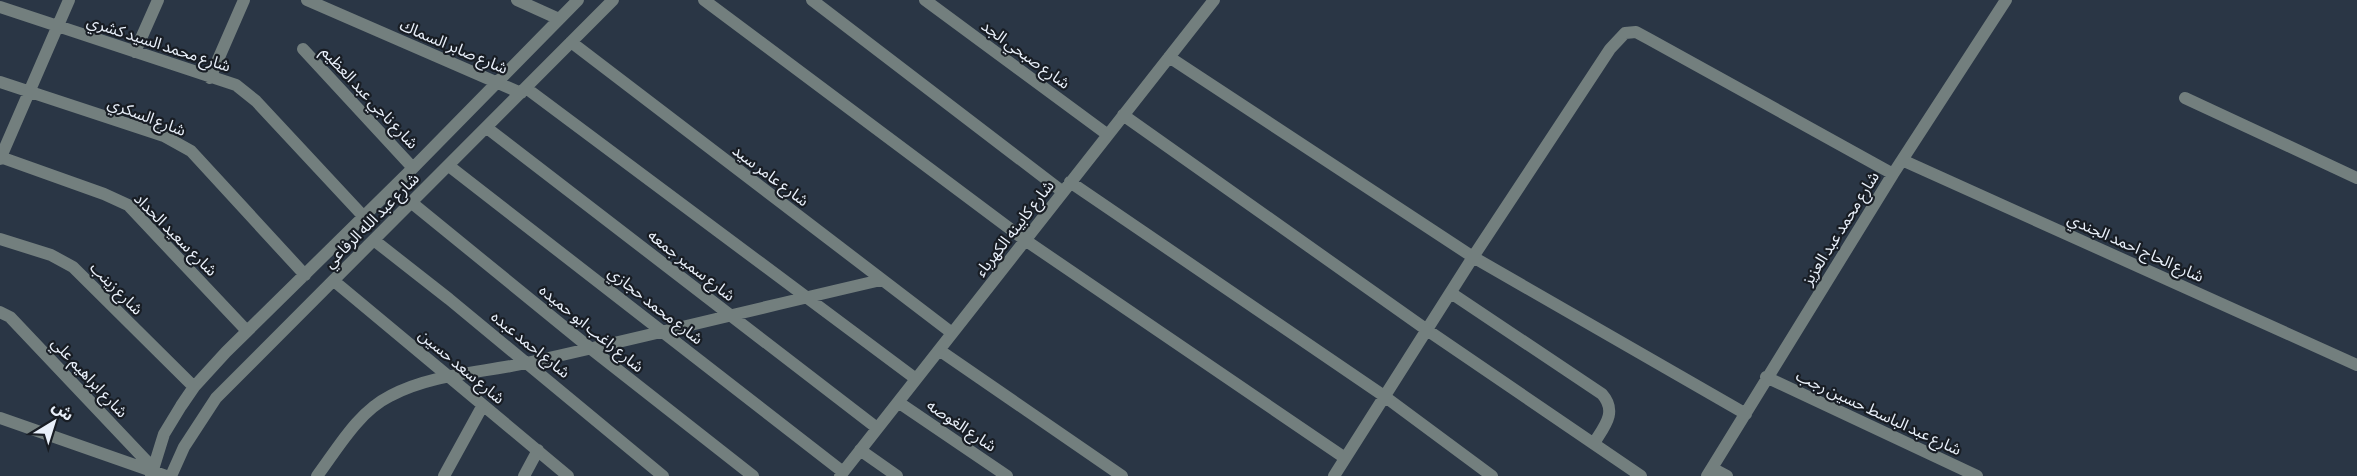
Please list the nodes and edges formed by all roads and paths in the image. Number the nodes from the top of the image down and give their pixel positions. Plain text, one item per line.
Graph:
1 (69, 0) edge
2 (158, 0) edge
3 (243, 0) edge
4 (307, 0) edge
5 (517, 0) edge
6 (578, 0) edge
7 (613, 0) edge
8 (704, 0) edge
9 (812, 0) edge
10 (925, 0) edge
11 (1214, 0) edge
12 (2006, 0) edge
13 (0, 7) edge
14 (559, 19) junction
15 (57, 26) junction
16 (571, 42) junction
17 (303, 49) dead end
18 (135, 52) junction
19 (1169, 57) junction
20 (210, 78) junction
21 (0, 82) edge
22 (496, 82) junction
23 (523, 90) junction
24 (29, 92) junction
25 (2185, 98) dead end
26 (1123, 115) junction
27 (487, 128) junction
28 (1108, 135) junction
29 (0, 158) edge
30 (1902, 160) junction
31 (448, 166) junction
32 (413, 168) junction
33 (1893, 174) junction
34 (2357, 178) edge
35 (1067, 187) junction
36 (412, 203) junction
37 (364, 217) junction
38 (0, 239) edge
39 (1025, 240) junction
40 (375, 241) junction
41 (1473, 257) junction
42 (305, 275) junction
43 (881, 280) junction
44 (334, 281) junction
45 (1451, 293) junction
46 (806, 297) junction
47 (0, 312) edge
48 (730, 315) junction
49 (1427, 330) junction
50 (247, 331) junction
51 (663, 331) junction
52 (952, 333) junction
53 (590, 348) junction
54 (939, 350) junction
55 (528, 363) junction
56 (2357, 365) edge
57 (448, 376) junction
58 (1766, 377) junction
59 (916, 379) junction
60 (194, 387) junction
61 (1384, 396) junction
62 (898, 402) junction
63 (483, 405) junction
64 (1746, 414) junction
65 (0, 418) edge
66 (877, 428) junction
67 (1594, 443) junction
68 (538, 450) junction
69 (860, 450) junction
70 (1345, 458) junction
71 (152, 472) edge
72 (1709, 472) edge
73 (841, 474) edge
74 (166, 476) edge
75 (171, 476) edge
76 (317, 476) edge
77 (444, 476) edge
78 (524, 476) edge
79 (568, 476) edge
80 (663, 476) edge
81 (753, 476) edge
82 (897, 476) edge
83 (1007, 476) edge
84 (1122, 476) edge
85 (1334, 476) edge
86 (1492, 476) edge
87 (1641, 476) edge
88 (1727, 476) edge
89 (1977, 476) edge

1 - 15 street
2 - 18 street
3 - 20 street
4 - 22 street, شارع صابر السماك
5 - 14 street
6 - 14 street, شارع عبد الله الرفاعي
7 - 16 street, شارع عبد الله الرفاعي
8 - 39 street
9 - 35 street
10 - 28 street, شارع صبحي الجد
11 - 19 street, شارع كابينه الكهرباء
12 - 30 street, شارع محمد عبد العزيز
13 - 15 street, شارع محمد السيد كشري
14 - 22 street, شارع عبد الله الرفاعي
15 - 18 street, شارع محمد السيد كشري
15 - 24 street
16 - 23 street, شارع عبد الله الرفاعي
16 - 43 street, شارع عامر سيد
17 - 32 street, شارع ناجي عبد العظيم
18 - 20 street, شارع محمد السيد كشري
19 - 26 street, شارع كابينه الكهرباء
19 - 41 street
20 - 37 street, شارع محمد السيد كشري
21 - 24 street, شارع السكري
22 - 23 street, شارع صابر السماك
22 - 32 street, شارع عبد الله الرفاعي
23 - 27 street, شارع عبد الله الرفاعي
23 - 46 street, شارع صابر السماك
24 - 29 street
24 - 42 street, شارع السكري
25 - 34 street
26 - 28 street, شارع كابينه الكهرباء
26 - 49 street
27 - 31 street, شارع عبد الله الرفاعي
27 - 48 street, شارع سمير جمعه
28 - 35 street, شارع كابينه الكهرباء
29 - 50 street, شارع سعيد الحداد
30 - 33 street, شارع محمد عبد العزيز
30 - 56 street, شارع الحاج احمد الجندي
31 - 36 street, شارع عبد الله الرفاعي
31 - 51 street, شارع محمد حجازي
32 - 37 street, شارع عبد الله الرفاعي
33 - 41 street
33 - 58 street, شارع محمد عبد العزيز
35 - 39 street, شارع كابينه الكهرباء
35 - 61 street
36 - 40 street, شارع عبد الله الرفاعي
36 - 53 street, شارع راغب ابو حميده
37 - 42 street, شارع عبد الله الرفاعي
38 - 60 street, شارع زينب
39 - 52 street, شارع كابينه الكهرباء
39 - 70 street
40 - 44 street, شارع عبد الله الرفاعي
40 - 55 street, شارع احمد عبده
41 - 45 street
41 - 64 street
42 - 50 street, شارع عبد الله الرفاعي
43 - 46 street
43 - 52 street, شارع عامر سيد
44 - 57 street, شارع سعد حسين
44 - 75 street, شارع عبد الله الرفاعي
45 - 49 street
45 - 67 street
46 - 48 street
46 - 59 street, شارع صابر السماك
47 - 71 street, شارع ابراهيم علي
48 - 51 street
48 - 66 street, شارع سمير جمعه
49 - 61 street
49 - 67 street
50 - 60 street, شارع عبد الله الرفاعي
51 - 53 street
51 - 73 street, شارع محمد حجازي
52 - 54 street, شارع كابينه الكهرباء
53 - 55 street
53 - 81 street, شارع راغب ابو حميده
54 - 59 street, شارع كابينه الكهرباء
54 - 84 street
55 - 57 street
55 - 80 street, شارع احمد عبده
57 - 63 street, شارع سعد حسين
57 - 76 street
58 - 64 street, شارع محمد عبد العزيز
58 - 89 street, شارع عبد الباسط حسين رجب
59 - 62 street, شارع كابينه الكهرباء
60 - 71 street, شارع عبد الله الرفاعي
61 - 70 street
61 - 86 street
62 - 66 street, شارع كابينه الكهرباء
62 - 83 street, شارع الغوصه
63 - 68 street, شارع سعد حسين
63 - 77 street
64 - 72 street, شارع محمد عبد العزيز
65 - 71 street
66 - 69 street, شارع كابينه الكهرباء
67 - 87 street
68 - 78 street
68 - 79 street, شارع سعد حسين
69 - 73 street, شارع كابينه الكهرباء
69 - 82 street
70 - 85 street
71 - 74 street
72 - 88 street

